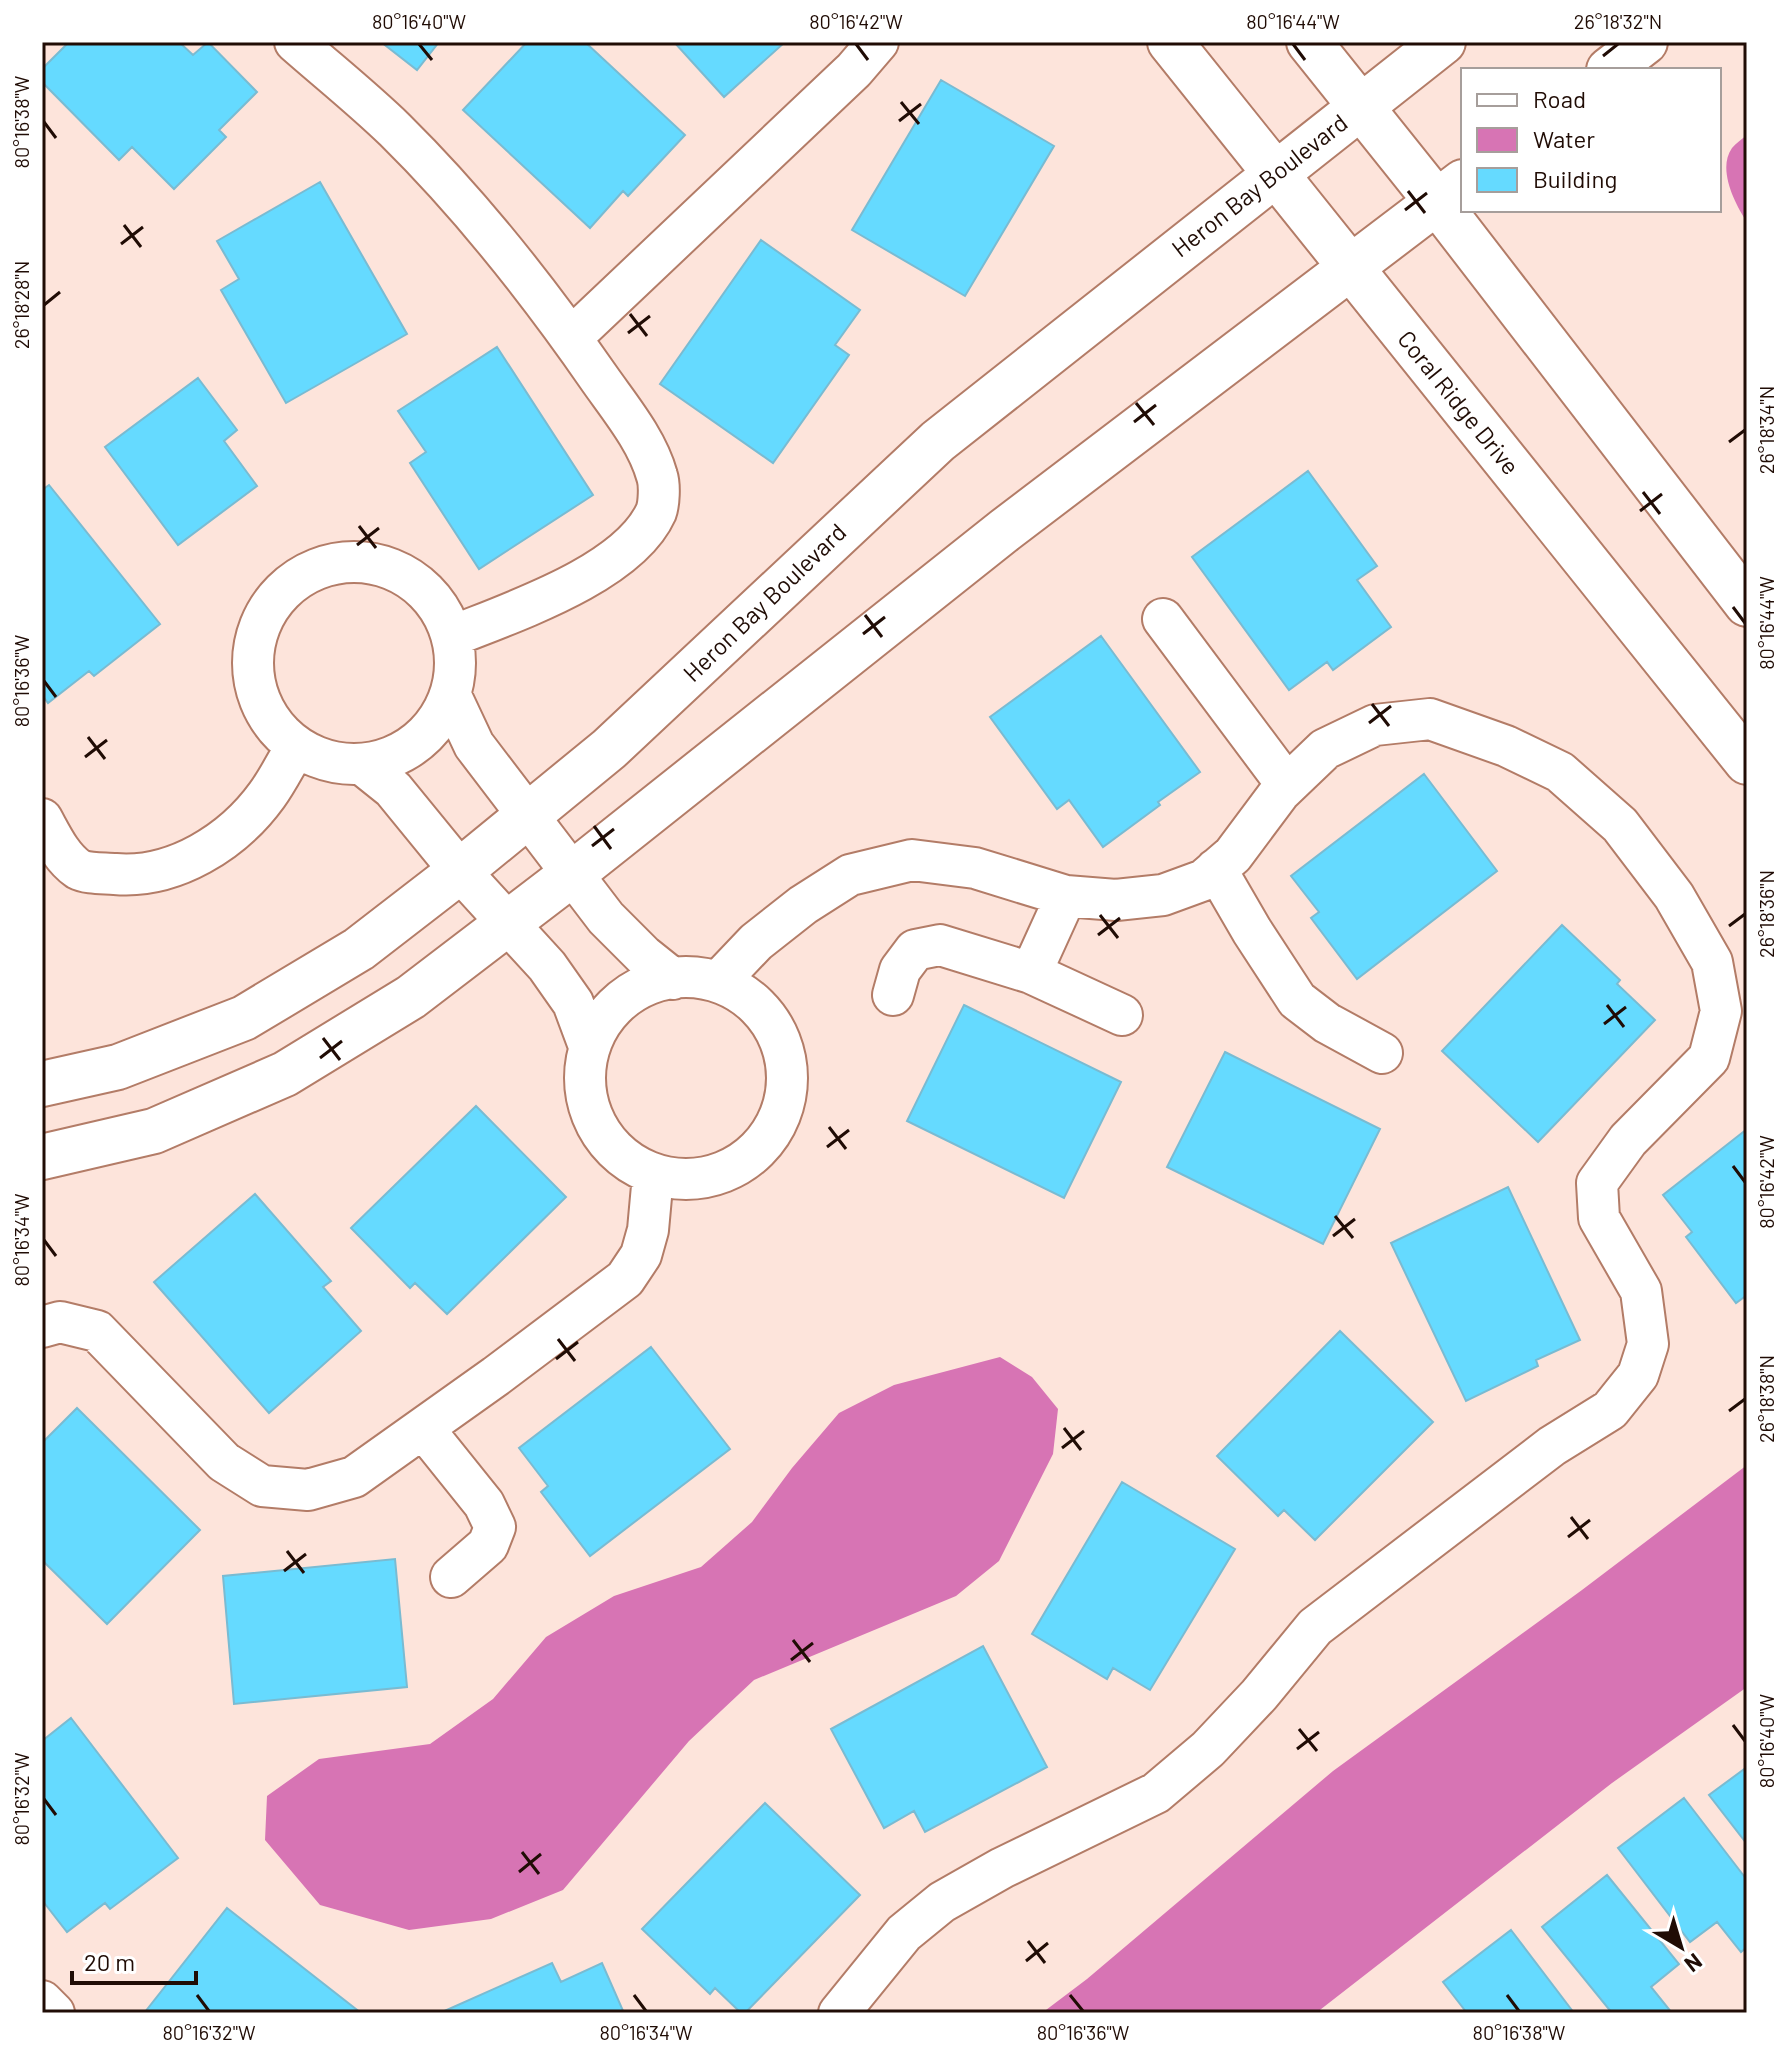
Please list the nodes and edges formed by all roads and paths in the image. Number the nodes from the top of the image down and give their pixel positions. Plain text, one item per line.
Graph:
1 (295, 42) edge
2 (878, 42) edge
3 (1170, 42) edge
4 (1309, 42) edge
5 (1443, 42) edge
6 (1645, 42) edge
7 (1612, 68) edge
8 (1361, 107) junction
9 (1276, 175) junction
10 (1450, 192) edge
11 (1464, 212) edge
12 (1350, 269) junction
13 (571, 338) junction
14 (1747, 604) edge
15 (1163, 619) dead end
16 (453, 636) junction
17 (451, 696) junction
18 (296, 747) junction
19 (1747, 762) edge
20 (363, 765) junction
21 (1287, 785) junction
22 (527, 816) junction
23 (42, 819) edge
24 (1216, 869) junction
25 (460, 871) junction
26 (572, 874) junction
27 (1066, 896) junction
28 (508, 923) junction
29 (1031, 973) junction
30 (673, 979) junction
31 (718, 982) junction
32 (893, 995) dead end
33 (1122, 1015) dead end
34 (589, 1046) junction
35 (1382, 1053) dead end
36 (42, 1084) edge
37 (42, 1157) edge
38 (653, 1175) junction
39 (42, 1327) edge
40 (423, 1428) junction
41 (451, 1577) dead end
42 (42, 2001) edge
43 (54, 2013) edge
44 (839, 2013) edge

1 - 13 street
2 - 13 street
3 - 9 street, Coral Ridge Drive
4 - 8 street
5 - 8 street, Heron Bay Boulevard
6 - 7 street
8 - 9 street, Heron Bay Boulevard
8 - 10 street
9 - 12 street, Coral Ridge Drive
9 - 22 street, Heron Bay Boulevard
10 - 12 street
11 - 14 street
12 - 19 street, Coral Ridge Drive
12 - 26 street
13 - 16 street
15 - 21 street
16 - 17 street
16 - 18 street
17 - 20 street
17 - 22 street
18 - 20 street
18 - 23 street
20 - 25 street
21 - 24 street
21 - 44 street
22 - 25 street, Heron Bay Boulevard
22 - 26 street
24 - 27 street
24 - 35 street
25 - 28 street
25 - 36 street, Heron Bay Boulevard
26 - 28 street
26 - 30 street
27 - 29 street
27 - 31 street
28 - 34 street
28 - 37 street
29 - 32 street
29 - 33 street
30 - 31 street
30 - 34 street
31 - 38 street
34 - 38 street
38 - 40 street
39 - 40 street
40 - 41 street
42 - 43 street

